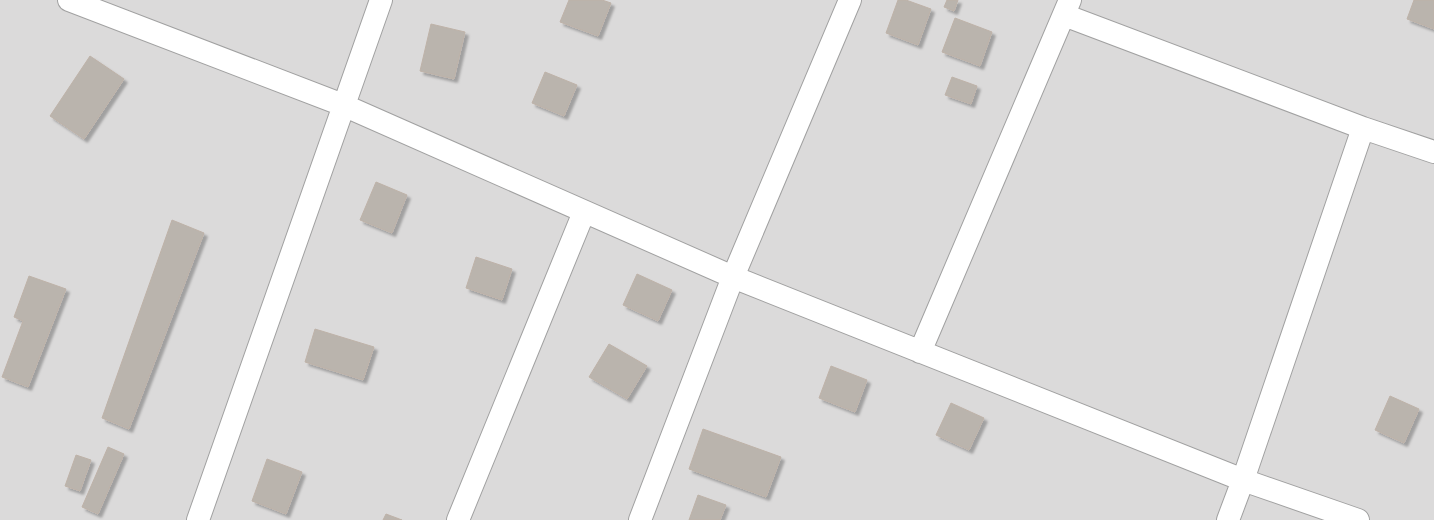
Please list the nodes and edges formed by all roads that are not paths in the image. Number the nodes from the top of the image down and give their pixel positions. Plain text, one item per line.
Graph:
1 (69, 0) edge
2 (381, 0) edge
3 (850, 0) edge
4 (1067, 7) edge
5 (343, 105) junction
6 (1362, 128) junction
7 (1434, 152) edge
8 (584, 212) junction
9 (733, 277) junction
10 (920, 352) junction
11 (1243, 480) junction
12 (198, 520) edge
13 (458, 520) edge
14 (640, 520) edge
15 (1228, 520) edge
16 (1358, 520) edge

1 - 5 street
2 - 5 street
3 - 9 street
4 - 6 street
4 - 10 street
5 - 8 street
5 - 12 street
6 - 7 street
6 - 11 street
8 - 9 street
8 - 13 street
9 - 10 street
9 - 14 street
10 - 11 street
11 - 15 street
11 - 16 street

